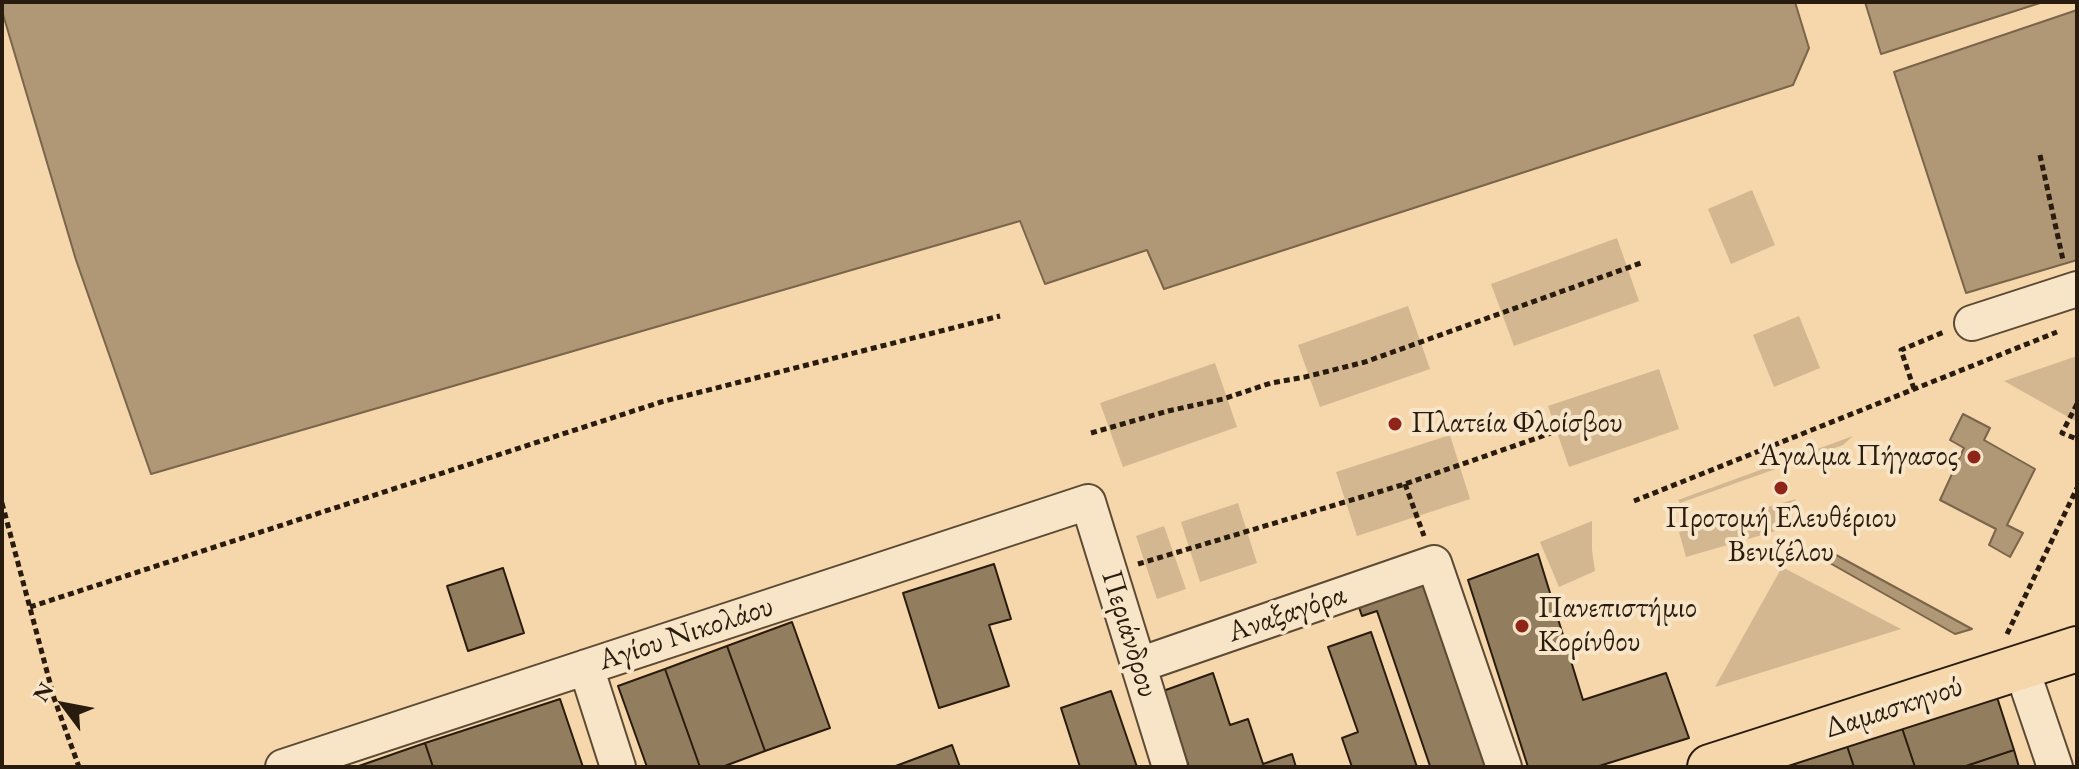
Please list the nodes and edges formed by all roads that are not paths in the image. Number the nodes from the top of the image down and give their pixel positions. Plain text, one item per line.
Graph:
1 (2070, 276) edge
2 (1972, 323) dead end
3 (1088, 502) joint
4 (2076, 653) edge
5 (1139, 665) junction
6 (586, 667) junction
7 (2021, 667) junction
8 (283, 767) edge
9 (618, 767) edge
10 (1170, 767) edge
11 (1504, 767) edge
12 (1710, 767) edge
13 (2055, 767) edge

1 - 2 street
3 - 5 street, Περιάνδρου
3 - 6 street, Αγίου Νικολάου
4 - 7 main road, Δαμασκηνού
5 - 10 street, Περιάνδρου
5 - 11 street, Αναξαγόρα
6 - 8 street, Αγίου Νικολάου
6 - 9 street
7 - 12 main road, Δαμασκηνού
7 - 13 street

